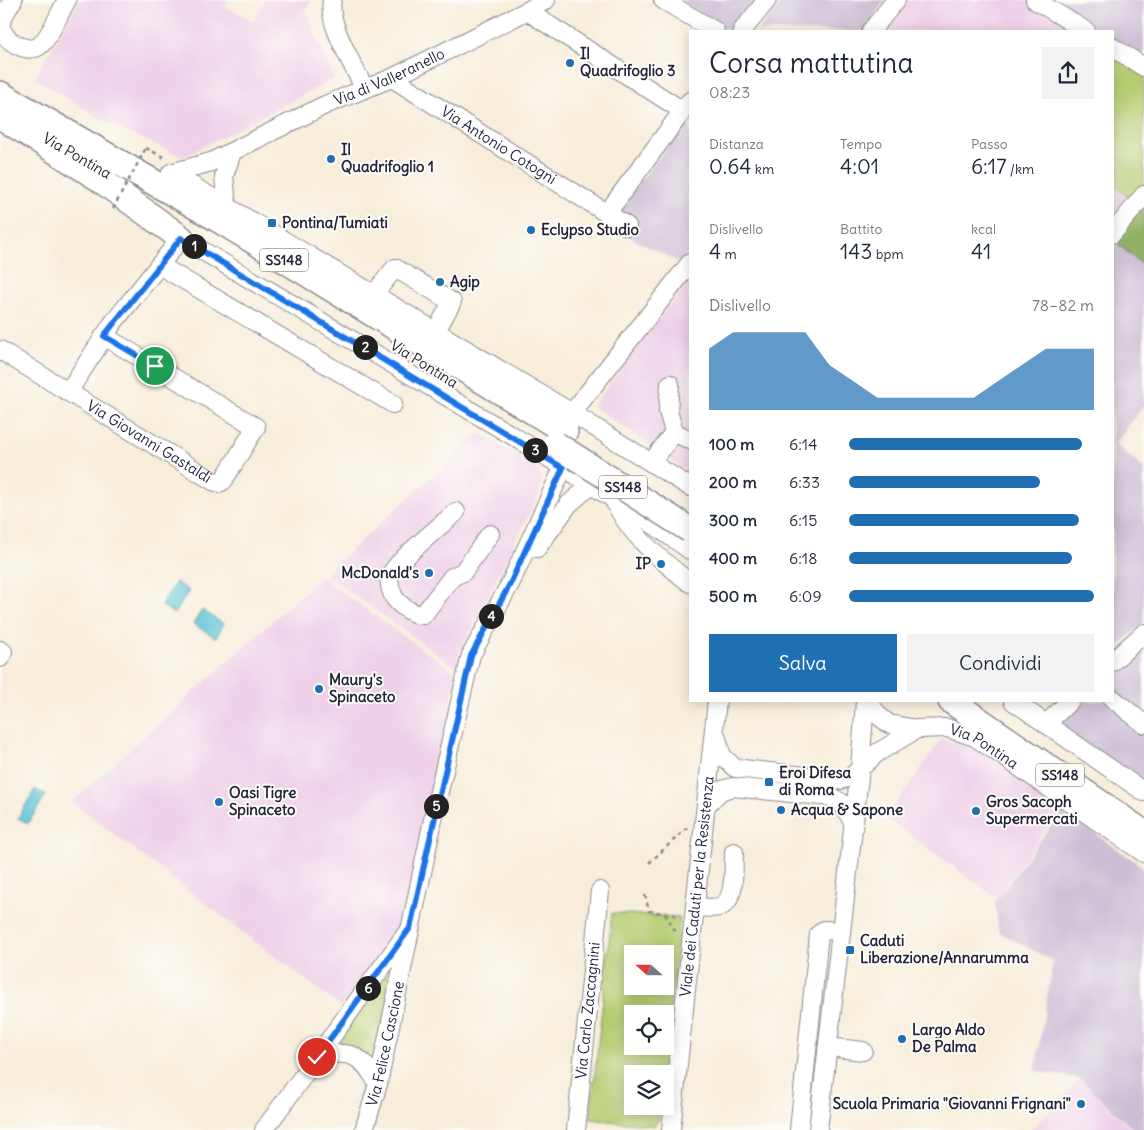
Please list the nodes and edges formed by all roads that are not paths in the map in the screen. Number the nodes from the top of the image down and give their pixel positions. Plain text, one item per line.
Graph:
1 (13, 0) edge
2 (67, 0) edge
3 (332, 0) edge
4 (546, 0) edge
5 (664, 0) edge
6 (768, 0) edge
7 (896, 0) edge
8 (1035, 0) edge
9 (527, 12) junction
10 (713, 30) edge
11 (743, 30) edge
12 (872, 30) edge
13 (1084, 30) edge
14 (1114, 48) edge
15 (1144, 67) edge
16 (392, 78) junction
17 (364, 88) junction
18 (0, 93) edge
19 (686, 106) edge
20 (0, 114) edge
21 (232, 152) junction
22 (171, 167) junction
23 (1144, 195) edge
24 (227, 204) junction
25 (607, 213) junction
26 (627, 226) dead end
27 (1114, 232) edge
28 (181, 238) junction
29 (689, 264) edge
30 (159, 265) junction
31 (374, 294) junction
32 (436, 331) junction
33 (104, 336) junction
34 (0, 350) edge
35 (670, 384) dead end
36 (68, 392) junction
37 (393, 404) dead end
38 (564, 429) junction
39 (674, 432) junction
40 (689, 440) edge
41 (652, 462) junction
42 (563, 468) junction
43 (591, 486) junction
44 (689, 486) edge
45 (614, 500) junction
46 (689, 509) edge
47 (456, 512) dead end
48 (490, 534) dead end
49 (681, 534) edge
50 (689, 548) edge
51 (689, 557) edge
52 (689, 582) edge
53 (510, 584) junction
54 (1144, 633) edge
55 (0, 650) edge
56 (0, 658) edge
57 (1114, 660) edge
58 (1114, 700) edge
59 (717, 702) edge
60 (866, 702) edge
61 (867, 702) edge
62 (955, 702) edge
63 (1014, 702) edge
64 (1069, 702) edge
65 (980, 708) edge
66 (1046, 724) junction
67 (1144, 724) edge
68 (714, 725) junction
69 (917, 729) junction
70 (860, 769) junction
71 (1144, 792) edge
72 (706, 805) junction
73 (1144, 814) edge
74 (853, 822) junction
75 (1144, 833) edge
76 (734, 852) dead end
77 (1144, 853) edge
78 (600, 891) dead end
79 (689, 911) junction
80 (410, 928) junction
81 (841, 931) junction
82 (828, 1047) junction
83 (863, 1051) dead end
84 (317, 1057) junction
85 (378, 1084) junction
86 (264, 1130) edge
87 (364, 1130) edge
88 (578, 1130) edge
89 (671, 1130) edge
90 (799, 1130) edge
91 (818, 1130) edge

1 - 2 street
3 - 17 street
4 - 9 street, Via di Valleranello
5 - 10 street
6 - 11 street
7 - 12 street
8 - 13 street
9 - 16 street, Via di Valleranello
9 - 19 street
14 - 15 street
16 - 17 street, Via di Valleranello
16 - 25 street, Via Antonio Cotogni
17 - 21 street, Via di Valleranello
18 - 22 highway
18 - 38 highway, Via Pontina / SS148
19 - 25 street
20 - 28 highway
20 - 38 highway, Via Pontina / SS148
21 - 22 street, Via di Valleranello
21 - 24 street
22 - 24 street, Via Pontina
23 - 27 street
24 - 31 street, Via Pontina
25 - 26 street, Via Antonio Cotogni
28 - 30 street
28 - 42 street, Via Pontina
29 - 38 street
30 - 33 street
30 - 37 street
31 - 32 street, Via Pontina
31 - 32 street
32 - 38 street, Via Pontina
33 - 36 street
33 - 36 street, Via Giovanni Gastaldi
34 - 36 street, Via Giovanni Gastaldi
35 - 39 street
38 - 41 street, Via Pontina
38 - 46 highway, Via Pontina / SS148
38 - 49 highway, Via Pontina / SS148, bridge
39 - 40 street
39 - 41 street
41 - 44 street, Via Pontina
42 - 43 street, Via Pontina
42 - 53 street, Via Felice Cascione
43 - 45 street, Via Pontina
43 - 53 street, Via Felice Cascione
45 - 49 street, Via Pontina
45 - 52 street
47 - 48 street
49 - 50 street, Via Pontina
49 - 51 street, Via Pontina
53 - 80 street, Via Felice Cascione
54 - 57 street
55 - 56 street
58 - 67 street
59 - 68 street, Viale dei Caduti per la Resistenza
60 - 70 street
61 - 69 street, Via Pontina
62 - 65 highway, Via Pontina / SS148
63 - 66 street
64 - 66 street
65 - 73 highway, Via Pontina / SS148
65 - 75 highway, Via Pontina / SS148
66 - 71 street
68 - 70 street, Via Pontina
68 - 72 street, Viale dei Caduti per la Resistenza
69 - 70 street, Via Pontina
69 - 77 street, Via Pontina
70 - 74 street
72 - 74 street
72 - 79 street, Viale dei Caduti per la Resistenza
74 - 81 street
76 - 79 street
78 - 88 street, Via Carlo Zaccagnini
79 - 89 street, Viale dei Caduti per la Resistenza
80 - 84 street
80 - 85 street, Via Felice Cascione
81 - 82 street
81 - 90 street
82 - 83 street
82 - 91 street
84 - 85 street
84 - 86 street
85 - 87 street, Via Felice Cascione

